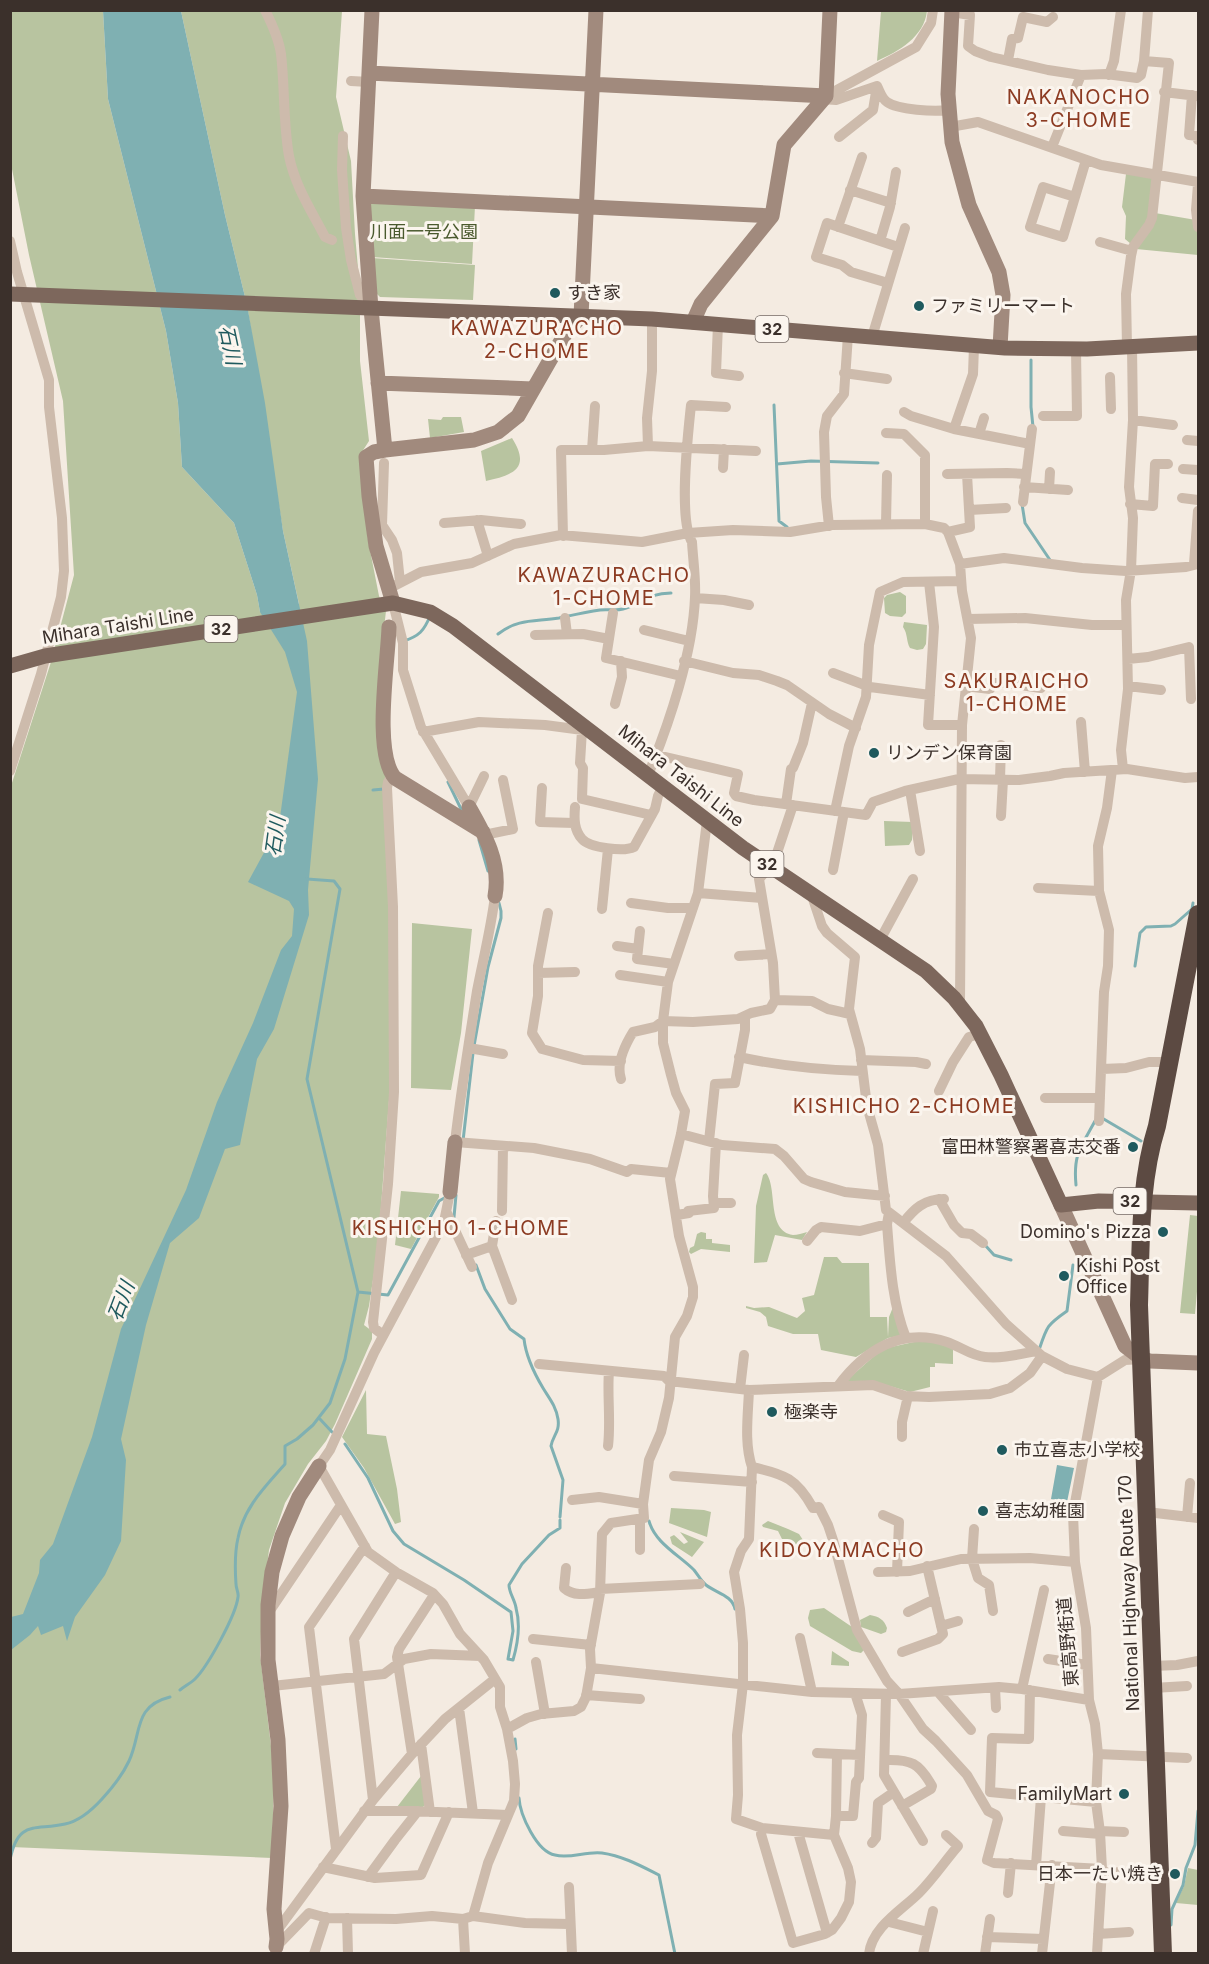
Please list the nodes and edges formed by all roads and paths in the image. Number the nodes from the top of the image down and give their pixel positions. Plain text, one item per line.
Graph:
1 (265, 10) edge
2 (372, 10) edge
3 (596, 10) edge
4 (830, 10) edge
5 (933, 10) edge
6 (1121, 10) edge
7 (1148, 10) edge
8 (952, 11) edge
9 (1053, 17) dead end
10 (1008, 60) junction
11 (1144, 61) junction
12 (1081, 75) junction
13 (1109, 75) junction
14 (369, 78) junction
15 (351, 81) dead end
16 (592, 84) junction
17 (877, 86) junction
18 (1164, 92) junction
19 (1195, 96) edge
20 (824, 97) junction
21 (948, 110) junction
22 (950, 127) junction
23 (343, 136) dead end
24 (839, 137) dead end
25 (1198, 140) edge
26 (1053, 147) junction
27 (862, 157) dead end
28 (1086, 160) junction
29 (896, 172) dead end
30 (1157, 175) junction
31 (1198, 183) edge
32 (850, 190) junction
33 (363, 196) junction
34 (1075, 197) junction
35 (891, 203) junction
36 (586, 207) junction
37 (772, 216) junction
38 (838, 227) junction
39 (1198, 227) edge
40 (904, 228) dead end
41 (332, 240) dead end
42 (10, 241) edge
43 (880, 241) junction
44 (1100, 242) dead end
45 (898, 247) junction
46 (1132, 251) junction
47 (888, 283) junction
48 (22, 294) edge
49 (371, 309) junction
50 (580, 316) junction
51 (652, 319) junction
52 (693, 322) junction
53 (718, 324) junction
54 (848, 335) junction
55 (872, 337) junction
56 (1198, 343) edge
57 (974, 346) junction
58 (1000, 347) junction
59 (1129, 347) junction
60 (1076, 349) junction
61 (844, 373) junction
62 (739, 376) dead end
63 (1110, 377) dead end
64 (887, 379) dead end
65 (378, 383) junction
66 (533, 388) junction
67 (1111, 393) junction
68 (1133, 393) junction
69 (595, 406) dead end
70 (726, 407) dead end
71 (1110, 409) dead end
72 (904, 412) dead end
73 (1043, 416) dead end
74 (984, 418) dead end
75 (1133, 420) junction
76 (1173, 424) dead end
77 (954, 429) junction
78 (1032, 429) dead end
79 (886, 433) dead end
80 (979, 434) junction
81 (1187, 440) dead end
82 (1198, 441) edge
83 (1030, 444) junction
84 (648, 446) junction
85 (687, 447) junction
86 (724, 449) junction
87 (592, 450) junction
88 (756, 451) dead end
89 (384, 456) junction
90 (1168, 464) dead end
91 (723, 468) dead end
92 (1182, 469) dead end
93 (1198, 470) edge
94 (1050, 472) dead end
95 (947, 474) dead end
96 (967, 474) junction
97 (1026, 474) junction
98 (888, 475) dead end
99 (1024, 487) junction
100 (1049, 489) junction
101 (1068, 490) dead end
102 (1182, 498) dead end
103 (1198, 501) edge
104 (1023, 502) dead end
105 (1130, 504) junction
106 (1006, 508) dead end
107 (969, 510) junction
108 (1198, 511) edge
109 (477, 520) junction
110 (444, 524) dead end
111 (521, 524) dead end
112 (886, 524) junction
113 (925, 524) junction
114 (829, 526) junction
115 (948, 532) junction
116 (688, 533) junction
117 (563, 536) junction
118 (488, 556) junction
119 (960, 564) junction
120 (1196, 564) edge
121 (1131, 570) junction
122 (961, 581) junction
123 (929, 582) junction
124 (395, 585) junction
125 (695, 598) junction
126 (390, 604) junction
127 (749, 605) dead end
128 (613, 612) dead end
129 (565, 618) dead end
130 (968, 619) junction
131 (1126, 625) junction
132 (389, 627) joint
133 (644, 630) dead end
134 (567, 634) junction
135 (535, 635) dead end
136 (609, 639) junction
137 (689, 641) junction
138 (50, 655) junction
139 (1128, 659) junction
140 (621, 661) junction
141 (684, 661) junction
142 (10, 666) edge
143 (833, 673) dead end
144 (681, 676) junction
145 (867, 686) junction
146 (965, 686) junction
147 (1128, 686) junction
148 (1041, 688) dead end
149 (1161, 690) dead end
150 (930, 695) junction
151 (1191, 699) dead end
152 (812, 703) junction
153 (615, 704) dead end
154 (1080, 722) dead end
155 (962, 725) junction
156 (856, 728) junction
157 (586, 730) junction
158 (423, 732) junction
159 (1001, 745) dead end
160 (657, 755) junction
161 (1118, 770) junction
162 (10, 771) edge
163 (1085, 772) junction
164 (648, 775) junction
165 (392, 776) junction
166 (484, 776) dead end
167 (1198, 777) edge
168 (961, 779) junction
169 (503, 780) dead end
170 (1001, 780) junction
171 (663, 786) junction
172 (542, 788) dead end
173 (910, 790) junction
174 (790, 805) junction
175 (469, 807) junction
176 (574, 807) dead end
177 (840, 811) junction
178 (651, 815) junction
179 (1001, 816) dead end
180 (707, 821) junction
181 (574, 823) junction
182 (484, 834) junction
183 (608, 849) junction
184 (920, 851) dead end
185 (770, 867) junction
186 (832, 870) dead end
187 (913, 879) dead end
188 (1038, 888) dead end
189 (1100, 891) junction
190 (698, 893) junction
191 (811, 893) junction
192 (495, 896) joint
193 (762, 898) junction
194 (631, 903) dead end
195 (693, 908) junction
196 (602, 909) dead end
197 (548, 913) dead end
198 (1198, 914) edge
199 (640, 930) dead end
200 (880, 940) junction
201 (617, 946) dead end
202 (638, 949) junction
203 (770, 954) junction
204 (740, 956) dead end
205 (674, 964) junction
206 (575, 972) dead end
207 (538, 973) junction
208 (620, 975) dead end
209 (668, 982) junction
210 (775, 1000) junction
211 (960, 1004) junction
212 (850, 1014) junction
213 (745, 1016) junction
214 (663, 1021) junction
215 (980, 1034) dead end
216 (473, 1048) junction
217 (503, 1054) dead end
218 (739, 1057) junction
219 (621, 1061) junction
220 (1169, 1062) junction
221 (926, 1064) dead end
222 (862, 1065) junction
223 (1102, 1069) junction
224 (621, 1079) dead end
225 (939, 1091) dead end
226 (1045, 1098) dead end
227 (1100, 1098) junction
228 (1099, 1121) dead end
229 (681, 1134) junction
230 (455, 1142) junction
231 (712, 1142) junction
232 (503, 1146) junction
233 (671, 1173) junction
234 (450, 1192) joint
235 (885, 1196) junction
236 (1144, 1201) junction
237 (714, 1203) junction
238 (731, 1203) dead end
239 (1198, 1203) edge
240 (1061, 1205) junction
241 (502, 1211) dead end
242 (447, 1213) junction
243 (890, 1213) junction
244 (677, 1215) junction
245 (496, 1221) dead end
246 (903, 1223) junction
247 (887, 1224) junction
248 (807, 1241) dead end
249 (983, 1243) dead end
250 (492, 1246) junction
251 (466, 1255) junction
252 (472, 1267) dead end
253 (512, 1300) dead end
254 (383, 1335) junction
255 (906, 1338) junction
256 (1039, 1353) junction
257 (744, 1355) dead end
258 (1142, 1359) junction
259 (1198, 1363) edge
260 (539, 1364) dead end
261 (609, 1371) junction
262 (1098, 1377) junction
263 (669, 1381) junction
264 (838, 1386) junction
265 (744, 1390) junction
266 (908, 1396) junction
267 (902, 1437) dead end
268 (608, 1446) dead end
269 (319, 1466) junction
270 (752, 1467) junction
271 (674, 1476) dead end
272 (752, 1482) junction
273 (1190, 1483) dead end
274 (572, 1500) dead end
275 (643, 1504) junction
276 (341, 1505) junction
277 (1148, 1512) junction
278 (883, 1515) dead end
279 (1193, 1518) edge
280 (640, 1519) junction
281 (974, 1529) dead end
282 (365, 1546) junction
283 (640, 1550) dead end
284 (972, 1559) junction
285 (1075, 1562) junction
286 (927, 1566) junction
287 (566, 1568) dead end
288 (396, 1572) junction
289 (878, 1572) dead end
290 (897, 1572) junction
291 (700, 1584) dead end
292 (600, 1590) junction
293 (1044, 1590) dead end
294 (434, 1595) junction
295 (935, 1599) junction
296 (993, 1611) dead end
297 (908, 1612) dead end
298 (268, 1613) junction
299 (958, 1621) dead end
300 (941, 1626) junction
301 (800, 1638) dead end
302 (533, 1639) dead end
303 (591, 1645) junction
304 (902, 1652) dead end
305 (480, 1656) junction
306 (1048, 1659) dead end
307 (1198, 1661) edge
308 (536, 1662) dead end
309 (398, 1663) junction
310 (1087, 1665) junction
311 (1153, 1666) junction
312 (591, 1668) junction
313 (358, 1677) junction
314 (495, 1679) junction
315 (316, 1681) junction
316 (743, 1684) junction
317 (272, 1686) junction
318 (1187, 1686) dead end
319 (995, 1688) junction
320 (1153, 1688) junction
321 (1026, 1690) junction
322 (812, 1692) junction
323 (938, 1692) junction
324 (855, 1693) junction
325 (886, 1694) junction
326 (899, 1694) junction
327 (586, 1695) junction
328 (640, 1699) dead end
329 (1089, 1700) junction
330 (459, 1708) junction
331 (996, 1708) dead end
332 (545, 1714) junction
333 (507, 1729) junction
334 (971, 1730) dead end
335 (421, 1744) junction
336 (818, 1753) dead end
337 (412, 1754) junction
338 (837, 1754) junction
339 (1098, 1754) junction
340 (860, 1755) junction
341 (1156, 1756) junction
342 (1187, 1758) dead end
343 (885, 1760) junction
344 (894, 1792) junction
345 (1041, 1797) junction
346 (373, 1800) junction
347 (1096, 1802) junction
348 (902, 1806) junction
349 (364, 1811) junction
350 (424, 1811) junction
351 (449, 1812) junction
352 (473, 1814) junction
353 (508, 1815) junction
354 (836, 1816) junction
355 (762, 1828) junction
356 (798, 1832) junction
357 (1063, 1832) dead end
358 (1100, 1832) junction
359 (1124, 1832) dead end
360 (834, 1835) junction
361 (946, 1835) dead end
362 (922, 1840) dead end
363 (872, 1843) dead end
364 (336, 1849) junction
365 (1011, 1863) junction
366 (1036, 1865) junction
367 (1052, 1865) junction
368 (323, 1867) junction
369 (1102, 1870) junction
370 (1160, 1876) junction
371 (368, 1877) junction
372 (569, 1887) dead end
373 (1008, 1893) dead end
374 (933, 1911) dead end
375 (326, 1917) junction
376 (347, 1918) junction
377 (468, 1918) junction
378 (990, 1919) dead end
379 (889, 1922) junction
380 (569, 1924) junction
381 (928, 1932) junction
382 (1129, 1932) dead end
383 (827, 1933) junction
384 (1098, 1934) junction
385 (987, 1937) junction
386 (1043, 1939) junction
387 (276, 1944) edge
388 (314, 1953) edge
389 (348, 1953) edge
390 (465, 1953) edge
391 (572, 1953) edge
392 (869, 1953) edge
393 (923, 1953) edge
394 (985, 1953) edge
395 (1042, 1953) edge
396 (1097, 1953) edge
397 (1163, 1953) edge

1 - 41 street
2 - 14 street
3 - 16 street
4 - 20 street
5 - 20 street
6 - 13 street
7 - 11 street
8 - 10 street
8 - 21 street
9 - 10 street
10 - 12 street
11 - 13 street
11 - 18 street
12 - 13 street
12 - 26 street
14 - 15 street
14 - 16 street
14 - 33 street
16 - 20 street
16 - 36 street
17 - 20 street
17 - 21 street
17 - 24 street
18 - 19 street
18 - 30 street
19 - 25 street
20 - 37 street
21 - 22 street
22 - 26 street
22 - 58 street
23 - 49 street
26 - 28 street
27 - 32 street
28 - 30 street
28 - 34 street
29 - 35 street
30 - 31 street
30 - 46 street
31 - 39 street
32 - 35 street
32 - 38 street
33 - 36 street
33 - 49 street
34 - 34 street
35 - 43 street
36 - 37 street
36 - 50 street
37 - 52 street
38 - 43 street
38 - 47 street
40 - 45 street
42 - 48 street
43 - 45 street
44 - 46 street
45 - 47 street
46 - 59 street
47 - 55 street
48 - 49 main road, 32
48 - 138 street
49 - 50 main road, 32
49 - 65 street
50 - 51 main road, 32
50 - 66 street
51 - 52 main road, 32
51 - 84 street
52 - 53 main road, 32
53 - 54 main road, 32
53 - 62 street
54 - 55 main road, 32
54 - 61 street
55 - 57 main road, 32
56 - 59 main road, 32
57 - 58 main road, 32
57 - 77 street
58 - 60 main road, 32
59 - 60 main road, 32
59 - 68 street
60 - 73 street
61 - 64 street
61 - 114 street
63 - 67 street
65 - 66 street
65 - 89 street
66 - 89 street
67 - 68 street
67 - 71 street
68 - 75 street
69 - 87 street
70 - 85 street
72 - 77 street
74 - 80 street
75 - 76 street
75 - 105 street
77 - 80 street
78 - 83 street
79 - 113 street
80 - 83 street
81 - 82 street
83 - 97 street
84 - 85 street
84 - 87 street
85 - 86 street
85 - 116 street
86 - 88 street
86 - 91 street
87 - 117 street
89 - 124 street
90 - 105 street
92 - 93 street
94 - 100 street
95 - 96 street
96 - 97 street
96 - 107 street
97 - 99 street
98 - 112 street
99 - 100 street
99 - 104 street
100 - 101 street
102 - 103 street
105 - 121 street
106 - 107 street
107 - 115 street
108 - 120 street
109 - 110 street
109 - 111 street
109 - 118 street
112 - 113 street
112 - 114 street
113 - 115 street
114 - 116 street
115 - 119 street
116 - 117 street
116 - 125 street
117 - 118 street
118 - 124 street
119 - 121 street
119 - 122 street
120 - 121 street
121 - 131 street
122 - 123 street
122 - 130 street
123 - 145 street
123 - 150 street
124 - 126 street
125 - 127 street
125 - 137 street
126 - 132 street
126 - 138 main road, Mihara Taishi Line / 32
126 - 157 main road, Mihara Taishi Line / 32
126 - 158 street
128 - 136 street
129 - 134 street
130 - 131 street
130 - 146 street
131 - 139 street
132 - 165 street
133 - 137 street
134 - 135 street
134 - 136 street
136 - 140 street
137 - 141 street
138 - 142 main road, Mihara Taishi Line / 32
138 - 162 street
139 - 147 street
139 - 151 street
140 - 144 street
140 - 153 street
141 - 144 street
141 - 152 street
143 - 145 street
144 - 160 street
145 - 150 street
145 - 156 street
146 - 148 street
146 - 155 street
147 - 149 street
147 - 161 street
150 - 155 street
152 - 156 street
152 - 174 street
154 - 163 street
155 - 168 street
156 - 177 street
157 - 158 street
157 - 164 main road, Mihara Taishi Line / 32
157 - 178 street
158 - 175 street
159 - 170 street
160 - 164 street
160 - 174 street
161 - 163 street
161 - 167 street
161 - 189 street
163 - 170 street
164 - 171 main road, Mihara Taishi Line / 32
165 - 182 street
165 - 254 street
166 - 175 street
168 - 170 street
168 - 173 street
168 - 211 street
169 - 182 street
170 - 179 street
171 - 178 street
171 - 180 main road, Mihara Taishi Line / 32
172 - 181 street
173 - 177 street
173 - 184 street
174 - 177 street
174 - 185 street
175 - 182 street
176 - 181 street
177 - 186 street
178 - 183 street
180 - 185 main road, Mihara Taishi Line / 32
180 - 190 street
181 - 183 street
182 - 192 street
183 - 196 street
185 - 191 main road, Mihara Taishi Line / 32
185 - 193 street
187 - 200 street
188 - 189 street
189 - 223 street
190 - 193 street
190 - 195 street
191 - 200 main road, Mihara Taishi Line / 32
191 - 212 street
192 - 216 street
193 - 203 street
194 - 195 street
195 - 205 street
197 - 207 street
198 - 220 highway, National Highway Route 170
199 - 202 street
200 - 211 main road, Mihara Taishi Line / 32
201 - 202 street
202 - 205 street
203 - 204 street
203 - 210 street
205 - 209 street
206 - 207 street
207 - 219 street
208 - 209 street
209 - 214 street
210 - 212 street
210 - 213 street
211 - 240 main road, Mihara Taishi Line / 32
212 - 222 street
213 - 214 street
213 - 218 street
214 - 219 street
214 - 229 street
215 - 225 street
216 - 217 street
216 - 230 street
218 - 222 street
218 - 231 street
219 - 224 street
220 - 223 street
220 - 236 highway, National Highway Route 170
221 - 222 street
222 - 235 street
223 - 227 street
226 - 227 street
227 - 228 street
229 - 231 street
229 - 233 street
230 - 232 street
230 - 234 street
231 - 235 street
231 - 237 street
232 - 233 street
232 - 241 street
233 - 244 street
234 - 242 street
235 - 243 street
236 - 239 main road, 32
236 - 240 main road, 32
236 - 258 highway, National Highway Route 170
237 - 238 street
237 - 244 street
240 - 258 street
242 - 251 street
242 - 254 street
243 - 246 street
243 - 247 street
244 - 263 street
245 - 250 street
246 - 249 street
246 - 256 street
247 - 248 street
247 - 255 street
250 - 251 street
250 - 253 street
251 - 252 street
254 - 269 street
255 - 256 street
255 - 264 street
256 - 262 street
256 - 266 street
257 - 265 street
258 - 259 street
258 - 262 street
258 - 277 highway, National Highway Route 170
260 - 261 street
261 - 263 street
261 - 268 street
262 - 285 street, 東高野街道
263 - 265 street
263 - 275 street
264 - 265 street
264 - 266 street
265 - 270 street
266 - 267 street
269 - 276 street
269 - 298 street
270 - 272 street
270 - 326 street
271 - 272 street
272 - 316 street
273 - 279 street
274 - 275 street
275 - 280 street
276 - 282 street
276 - 298 street
277 - 279 street
277 - 311 highway, National Highway Route 170
278 - 290 street
280 - 283 street
280 - 292 street
281 - 284 street
282 - 288 street
282 - 315 street
284 - 285 street
284 - 286 street
284 - 296 street
285 - 310 street, 東高野街道
286 - 290 street
286 - 295 street
287 - 292 street
288 - 294 street
288 - 313 street
289 - 290 street
291 - 292 street
292 - 303 street
293 - 321 street
294 - 305 street
294 - 309 street
295 - 297 street
295 - 300 street
298 - 317 street
299 - 300 street
300 - 304 street
301 - 322 street
302 - 303 street
303 - 312 street
305 - 309 street
305 - 314 street
306 - 310 street
307 - 311 street
308 - 332 street
309 - 313 street
309 - 337 street
310 - 329 street, 東高野街道
311 - 320 highway, National Highway Route 170
312 - 316 street
312 - 327 street
313 - 315 street
313 - 346 street
314 - 330 street
314 - 333 street
315 - 317 street
315 - 364 street
316 - 322 street
316 - 355 street
317 - 387 street
318 - 320 street
319 - 321 street
319 - 323 street
319 - 331 street
320 - 341 highway, National Highway Route 170
321 - 329 street
321 - 345 street
322 - 324 street
323 - 326 street
323 - 334 street
324 - 325 street
324 - 340 street
325 - 326 street
325 - 343 street
326 - 365 street
327 - 328 street
327 - 332 street
329 - 339 street, 東高野街道
330 - 335 street
330 - 352 street
332 - 333 street
333 - 353 street
335 - 337 street
335 - 350 street
336 - 338 street
337 - 346 street
338 - 340 street
338 - 354 street
339 - 341 street
339 - 347 street, 東高野街道
340 - 354 street
341 - 342 street
341 - 370 highway, National Highway Route 170
343 - 344 street
343 - 348 street
344 - 348 street
344 - 363 street
345 - 347 street
345 - 366 street
346 - 349 street
347 - 358 street, 東高野街道
348 - 362 street
349 - 350 street
349 - 364 street
350 - 351 street
350 - 371 street
351 - 352 street
351 - 371 street
352 - 353 street
353 - 377 street
354 - 360 street
355 - 356 street
355 - 383 street
356 - 360 street
356 - 383 street
357 - 358 street
358 - 359 street
358 - 369 street, 東高野街道
360 - 383 street
361 - 379 street
364 - 368 street
365 - 366 street
365 - 373 street
366 - 367 street
367 - 369 street
367 - 386 street
368 - 371 street
368 - 387 street
369 - 370 street
369 - 384 street, 東高野街道
370 - 397 highway, National Highway Route 170
372 - 380 street
374 - 381 street
375 - 376 street
375 - 387 street
375 - 388 street
376 - 377 street
376 - 389 street
377 - 380 street
377 - 390 street
378 - 385 street
379 - 381 street
379 - 392 street
380 - 391 street
381 - 393 street
382 - 384 street
384 - 396 street, 東高野街道
385 - 386 street
385 - 394 street
386 - 395 street

